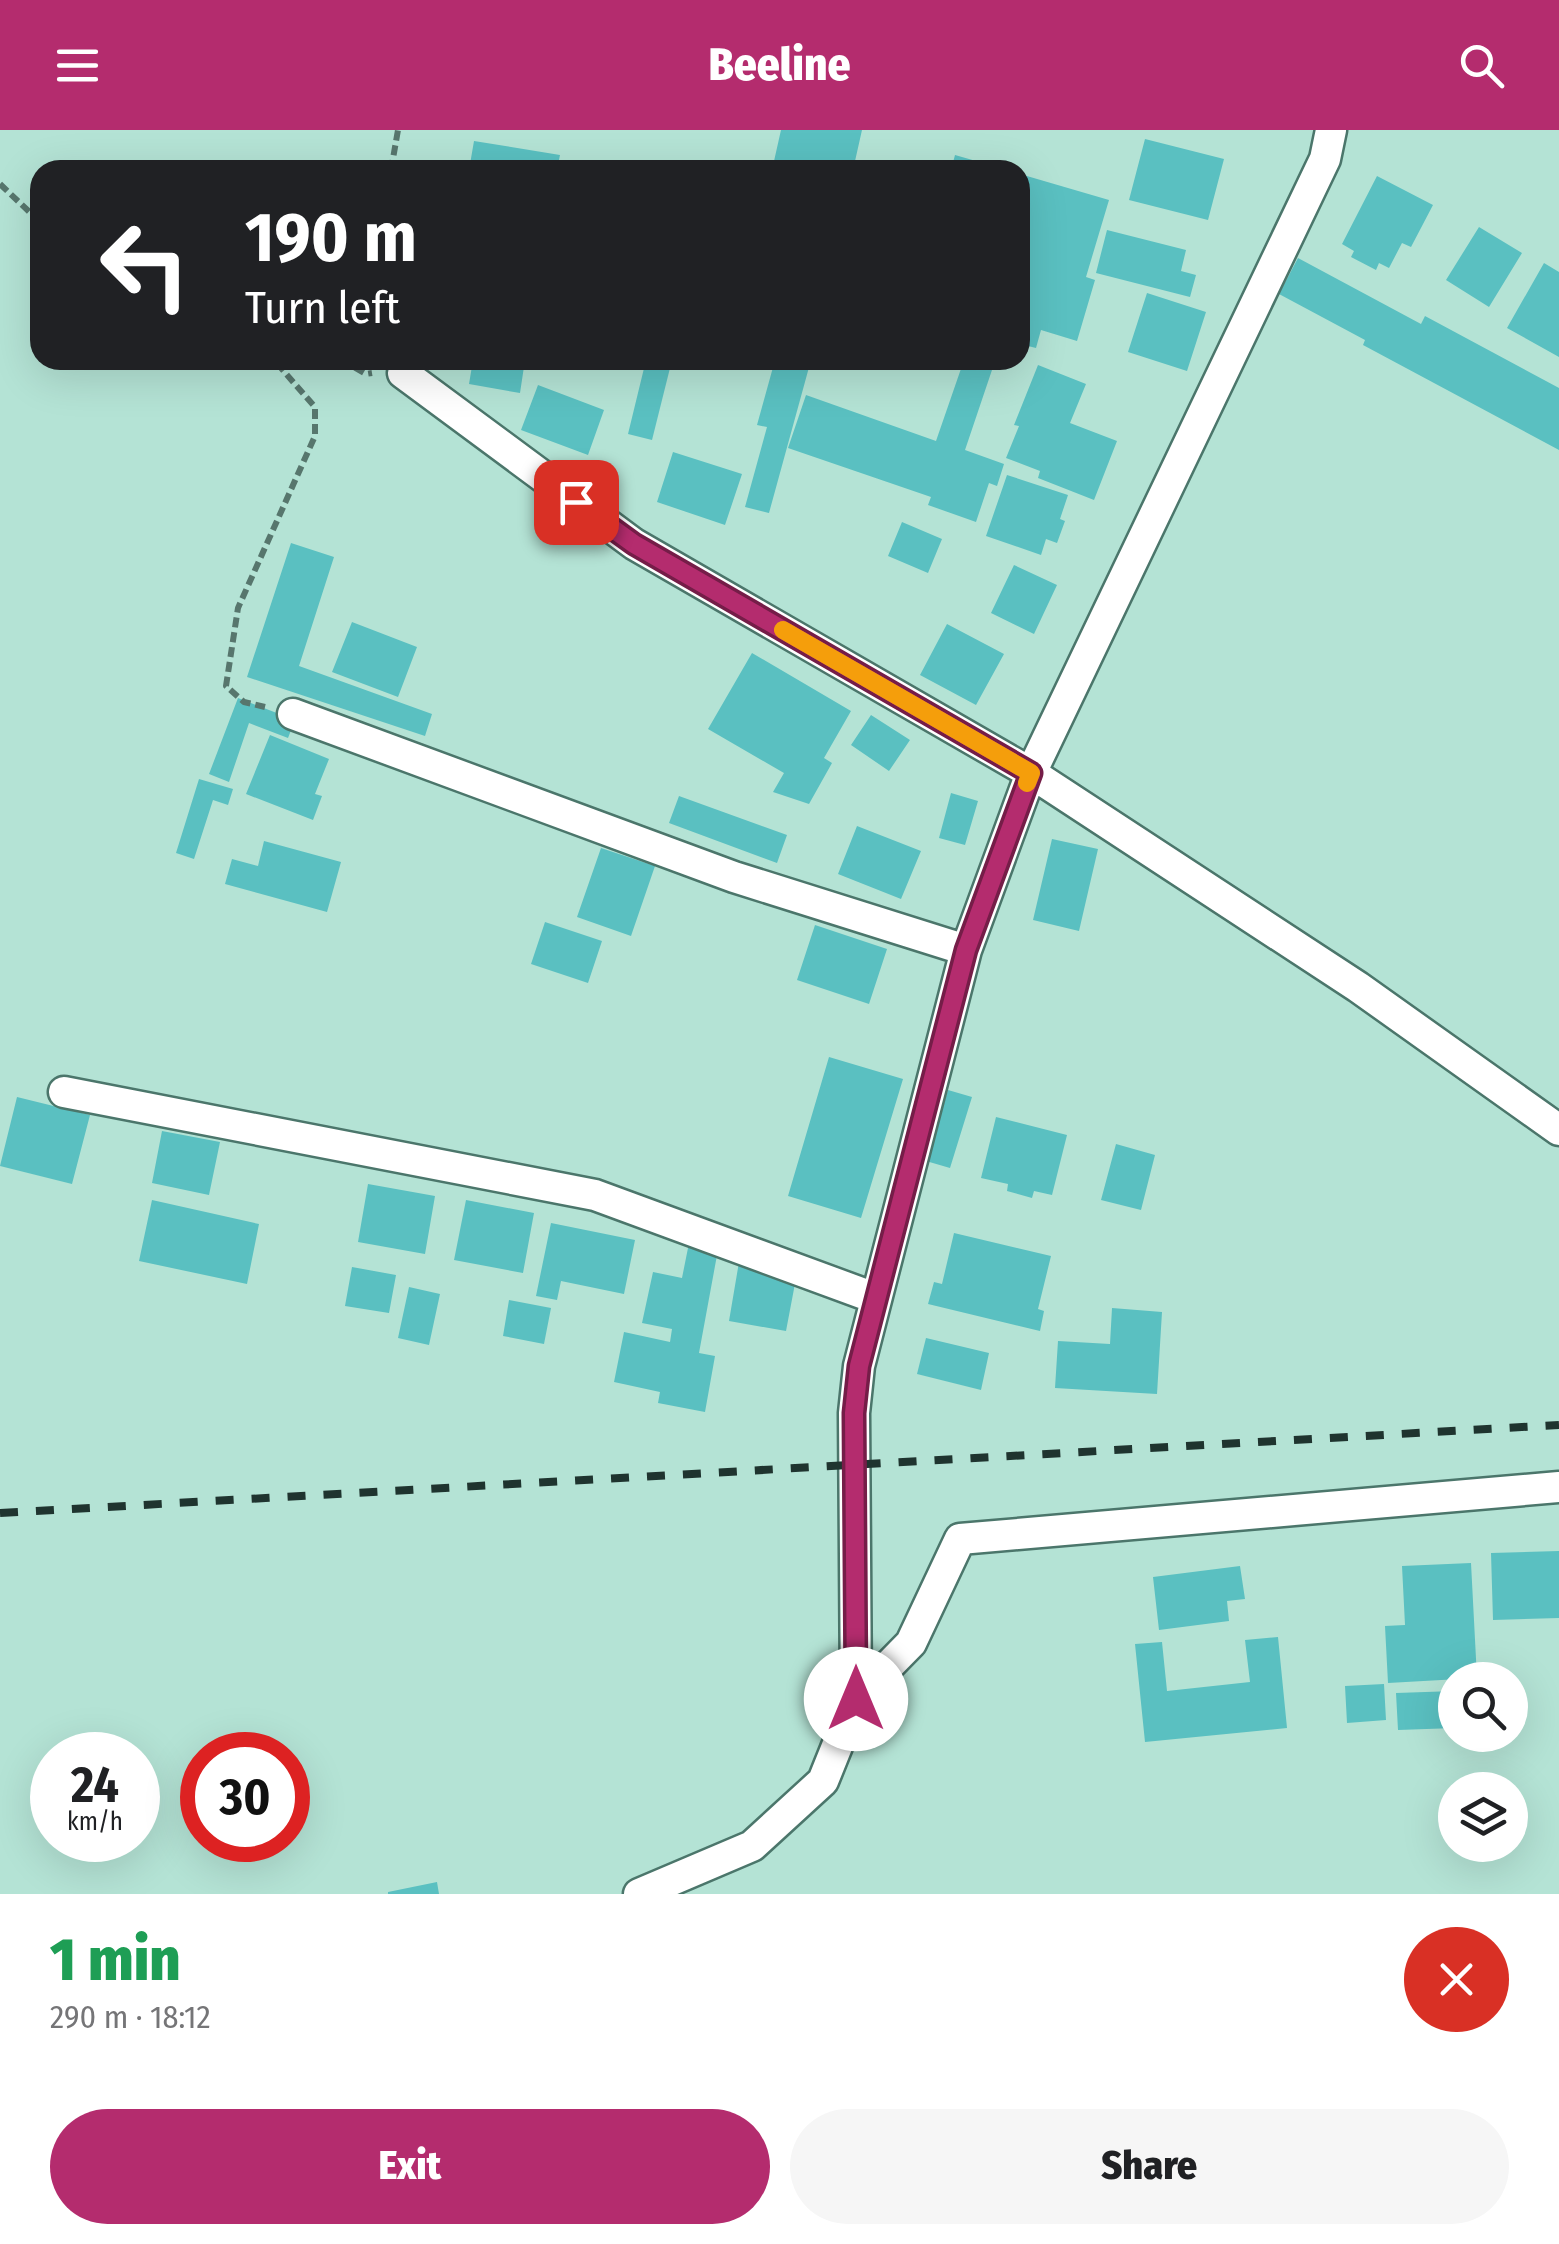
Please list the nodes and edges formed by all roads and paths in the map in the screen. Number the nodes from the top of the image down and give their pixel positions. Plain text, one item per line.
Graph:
1 (398, 130) edge
2 (1331, 130) edge
3 (393, 160) edge
4 (0, 184) edge
5 (30, 212) edge
6 (283, 370) edge
7 (403, 372) dead end
8 (293, 714) joint
9 (1031, 773) junction
10 (966, 950) junction
11 (64, 1092) dead end
12 (1559, 1130) edge
13 (874, 1298) junction
14 (1559, 1487) edge
15 (856, 1699) junction
16 (639, 1894) edge

1 - 3 path
2 - 9 street
4 - 5 path
6 - 8 path
7 - 9 street
8 - 10 street
9 - 10 street
9 - 12 street
10 - 13 street
11 - 13 street
13 - 15 street
14 - 15 street
15 - 16 street

